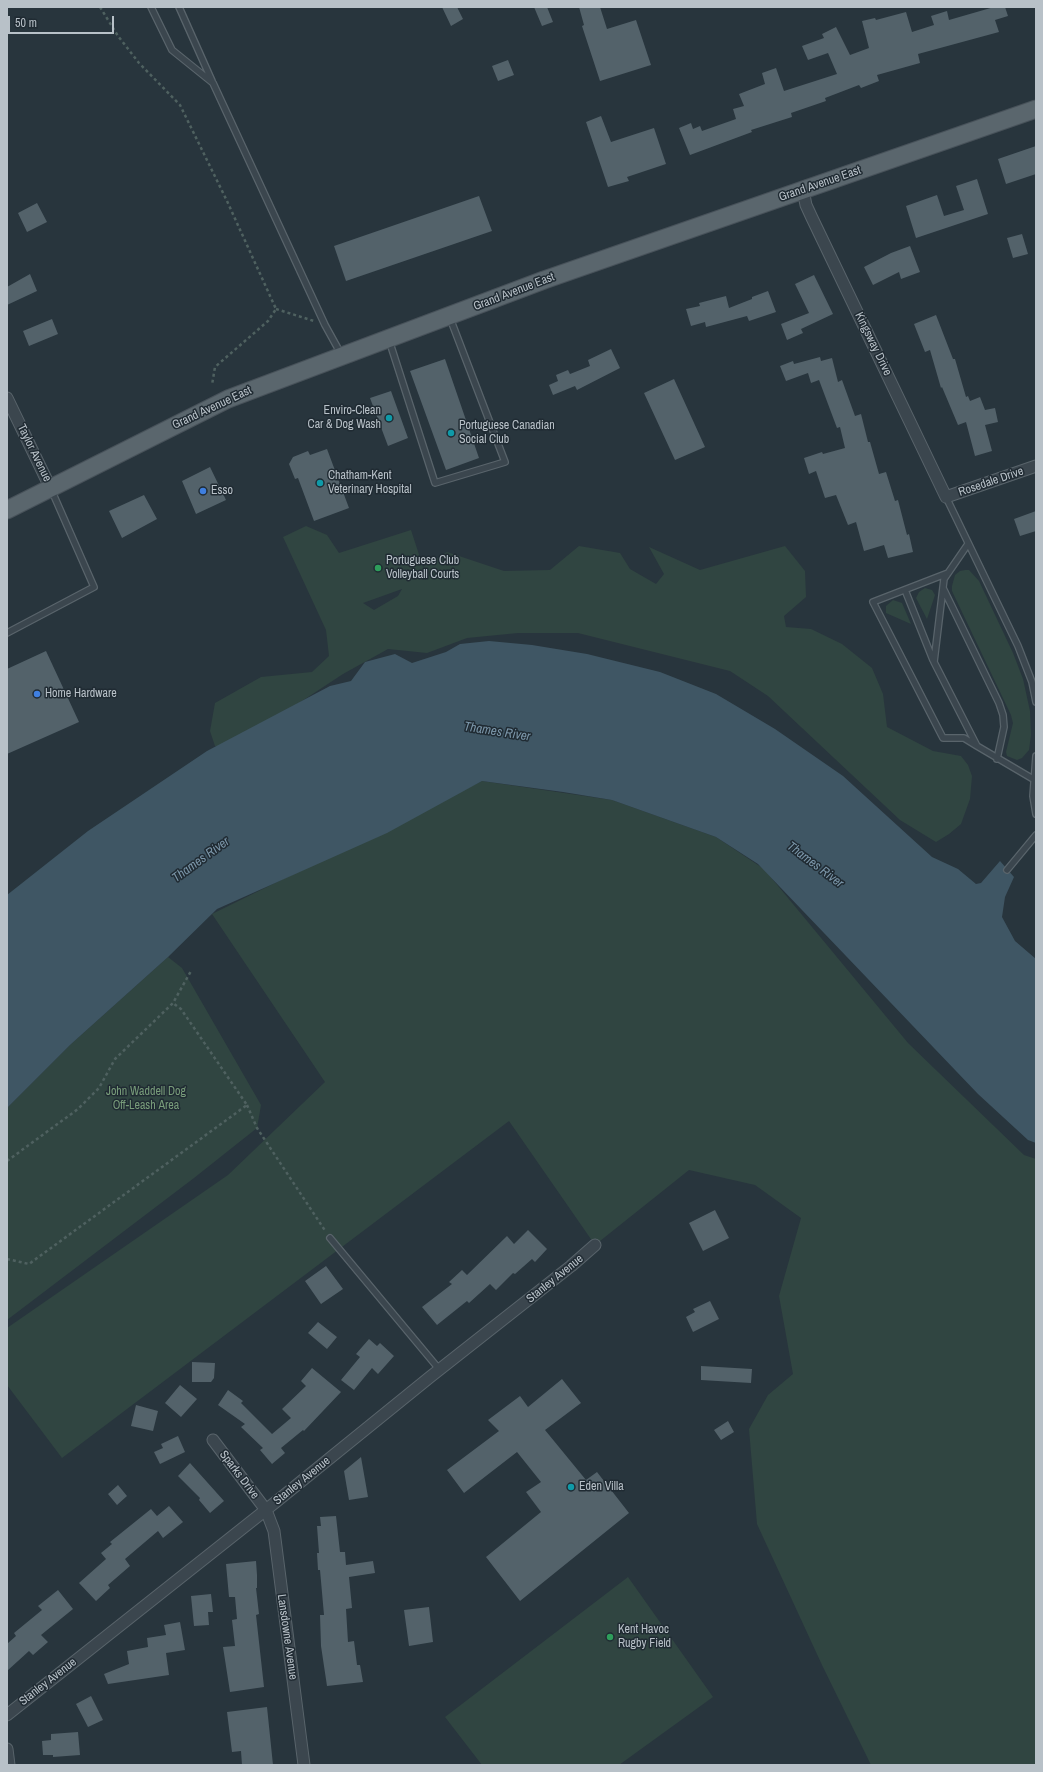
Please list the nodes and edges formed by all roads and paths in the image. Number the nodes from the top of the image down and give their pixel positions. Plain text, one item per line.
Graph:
1 (100, 7) edge
2 (151, 7) edge
3 (179, 7) edge
4 (213, 83) junction
5 (1036, 109) edge
6 (803, 190) junction
7 (276, 309) junction
8 (450, 316) junction
9 (325, 325) junction
10 (389, 339) junction
11 (342, 356) junction
12 (212, 385) dead end
13 (7, 398) edge
14 (1036, 466) edge
15 (50, 487) junction
16 (946, 497) junction
17 (7, 510) edge
18 (968, 544) junction
19 (948, 573) junction
20 (943, 587) junction
21 (905, 590) junction
22 (7, 633) edge
23 (934, 662) junction
24 (1036, 702) edge
25 (977, 746) junction
26 (1036, 756) edge
27 (997, 759) junction
28 (1033, 779) junction
29 (1036, 814) edge
30 (1036, 835) edge
31 (1007, 870) dead end
32 (191, 971) dead end
33 (174, 1003) junction
34 (247, 1105) junction
35 (7, 1162) edge
36 (330, 1238) joint
37 (595, 1245) dead end
38 (7, 1259) edge
39 (440, 1369) junction
40 (213, 1440) dead end
41 (266, 1510) junction
42 (7, 1714) edge
43 (7, 1749) edge
44 (9, 1765) edge
45 (304, 1765) edge

1 - 7 path
2 - 4 lane
3 - 4 lane
4 - 9 lane
5 - 6 main road, Grand Avenue East
6 - 8 main road, Grand Avenue East
6 - 16 street, Kingsway Drive
7 - 9 path
7 - 12 path
8 - 10 main road, Grand Avenue East
8 - 10 lane
9 - 11 lane
10 - 11 main road, Grand Avenue East
11 - 15 main road, Grand Avenue East
13 - 15 street, Taylor Avenue
14 - 16 street, Rosedale Drive
15 - 17 main road, Grand Avenue East
15 - 22 lane
16 - 18 lane
18 - 19 lane
18 - 24 lane
19 - 20 lane
19 - 21 lane
20 - 23 lane
20 - 27 lane
21 - 23 lane
21 - 25 lane
23 - 25 lane
25 - 27 lane
26 - 28 lane
27 - 28 lane
28 - 29 lane
30 - 31 lane
32 - 33 path
33 - 34 path
33 - 35 path
34 - 36 path
34 - 38 path
36 - 39 lane
37 - 39 street, Stanley Avenue
39 - 41 street, Stanley Avenue
40 - 41 street, Sparks Drive
41 - 42 street, Stanley Avenue
41 - 45 street, Lansdowne Avenue
43 - 44 street

